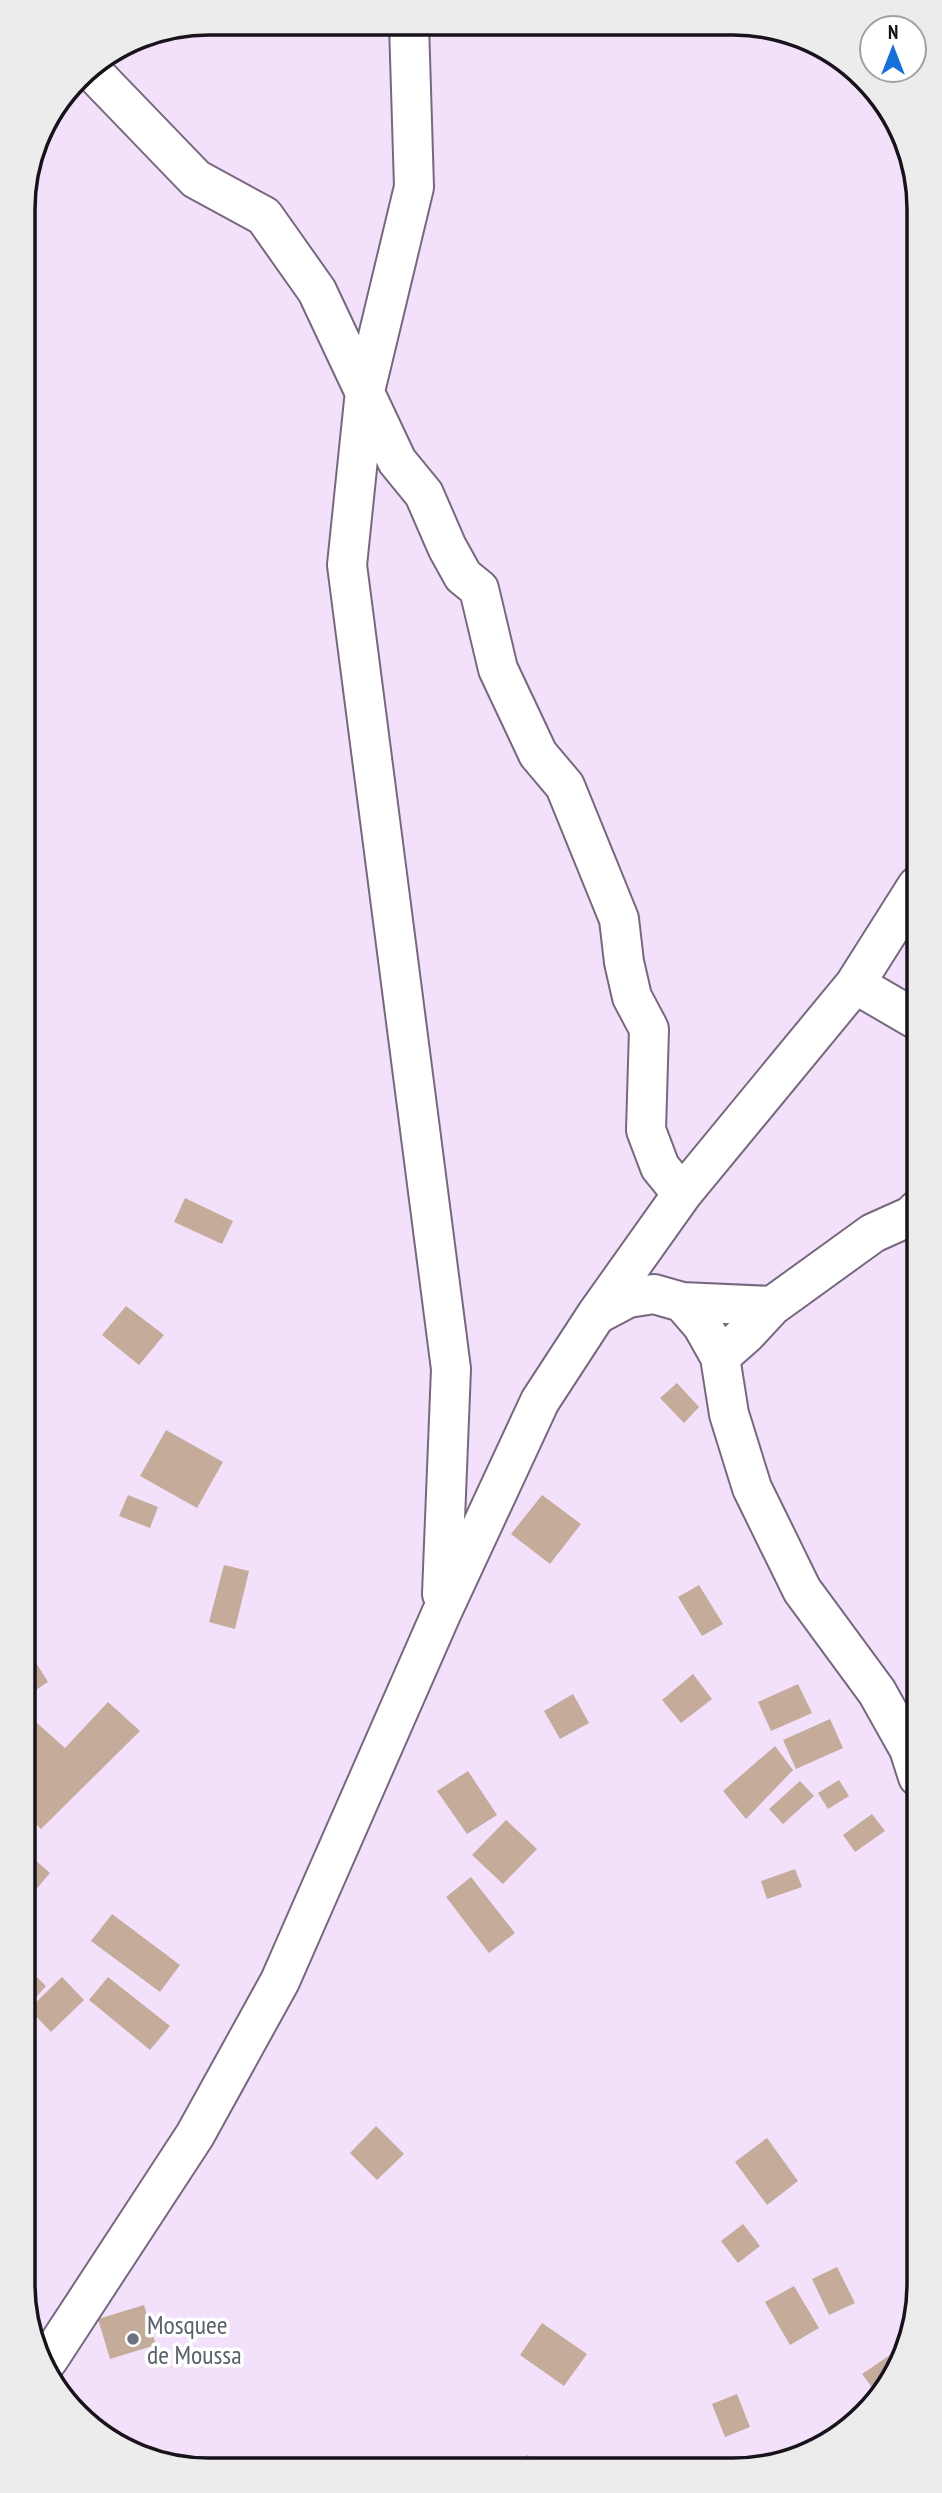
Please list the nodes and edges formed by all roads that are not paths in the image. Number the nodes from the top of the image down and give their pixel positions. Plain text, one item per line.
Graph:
1 (410, 35) edge
2 (97, 76) edge
3 (365, 391) junction
4 (907, 902) edge
5 (855, 984) junction
6 (907, 1014) edge
7 (682, 1195) junction
8 (907, 1218) edge
9 (682, 1302) junction
10 (772, 1306) junction
11 (596, 1315) junction
12 (720, 1357) junction
13 (441, 1614) junction
14 (907, 1745) edge
15 (51, 2356) edge

1 - 3 street
2 - 3 street
3 - 7 street
3 - 13 street
4 - 5 street
5 - 6 street
5 - 7 street
7 - 11 street
8 - 10 street
9 - 10 street
9 - 11 street
9 - 12 street
10 - 12 street
11 - 13 street
12 - 14 street
13 - 15 street

